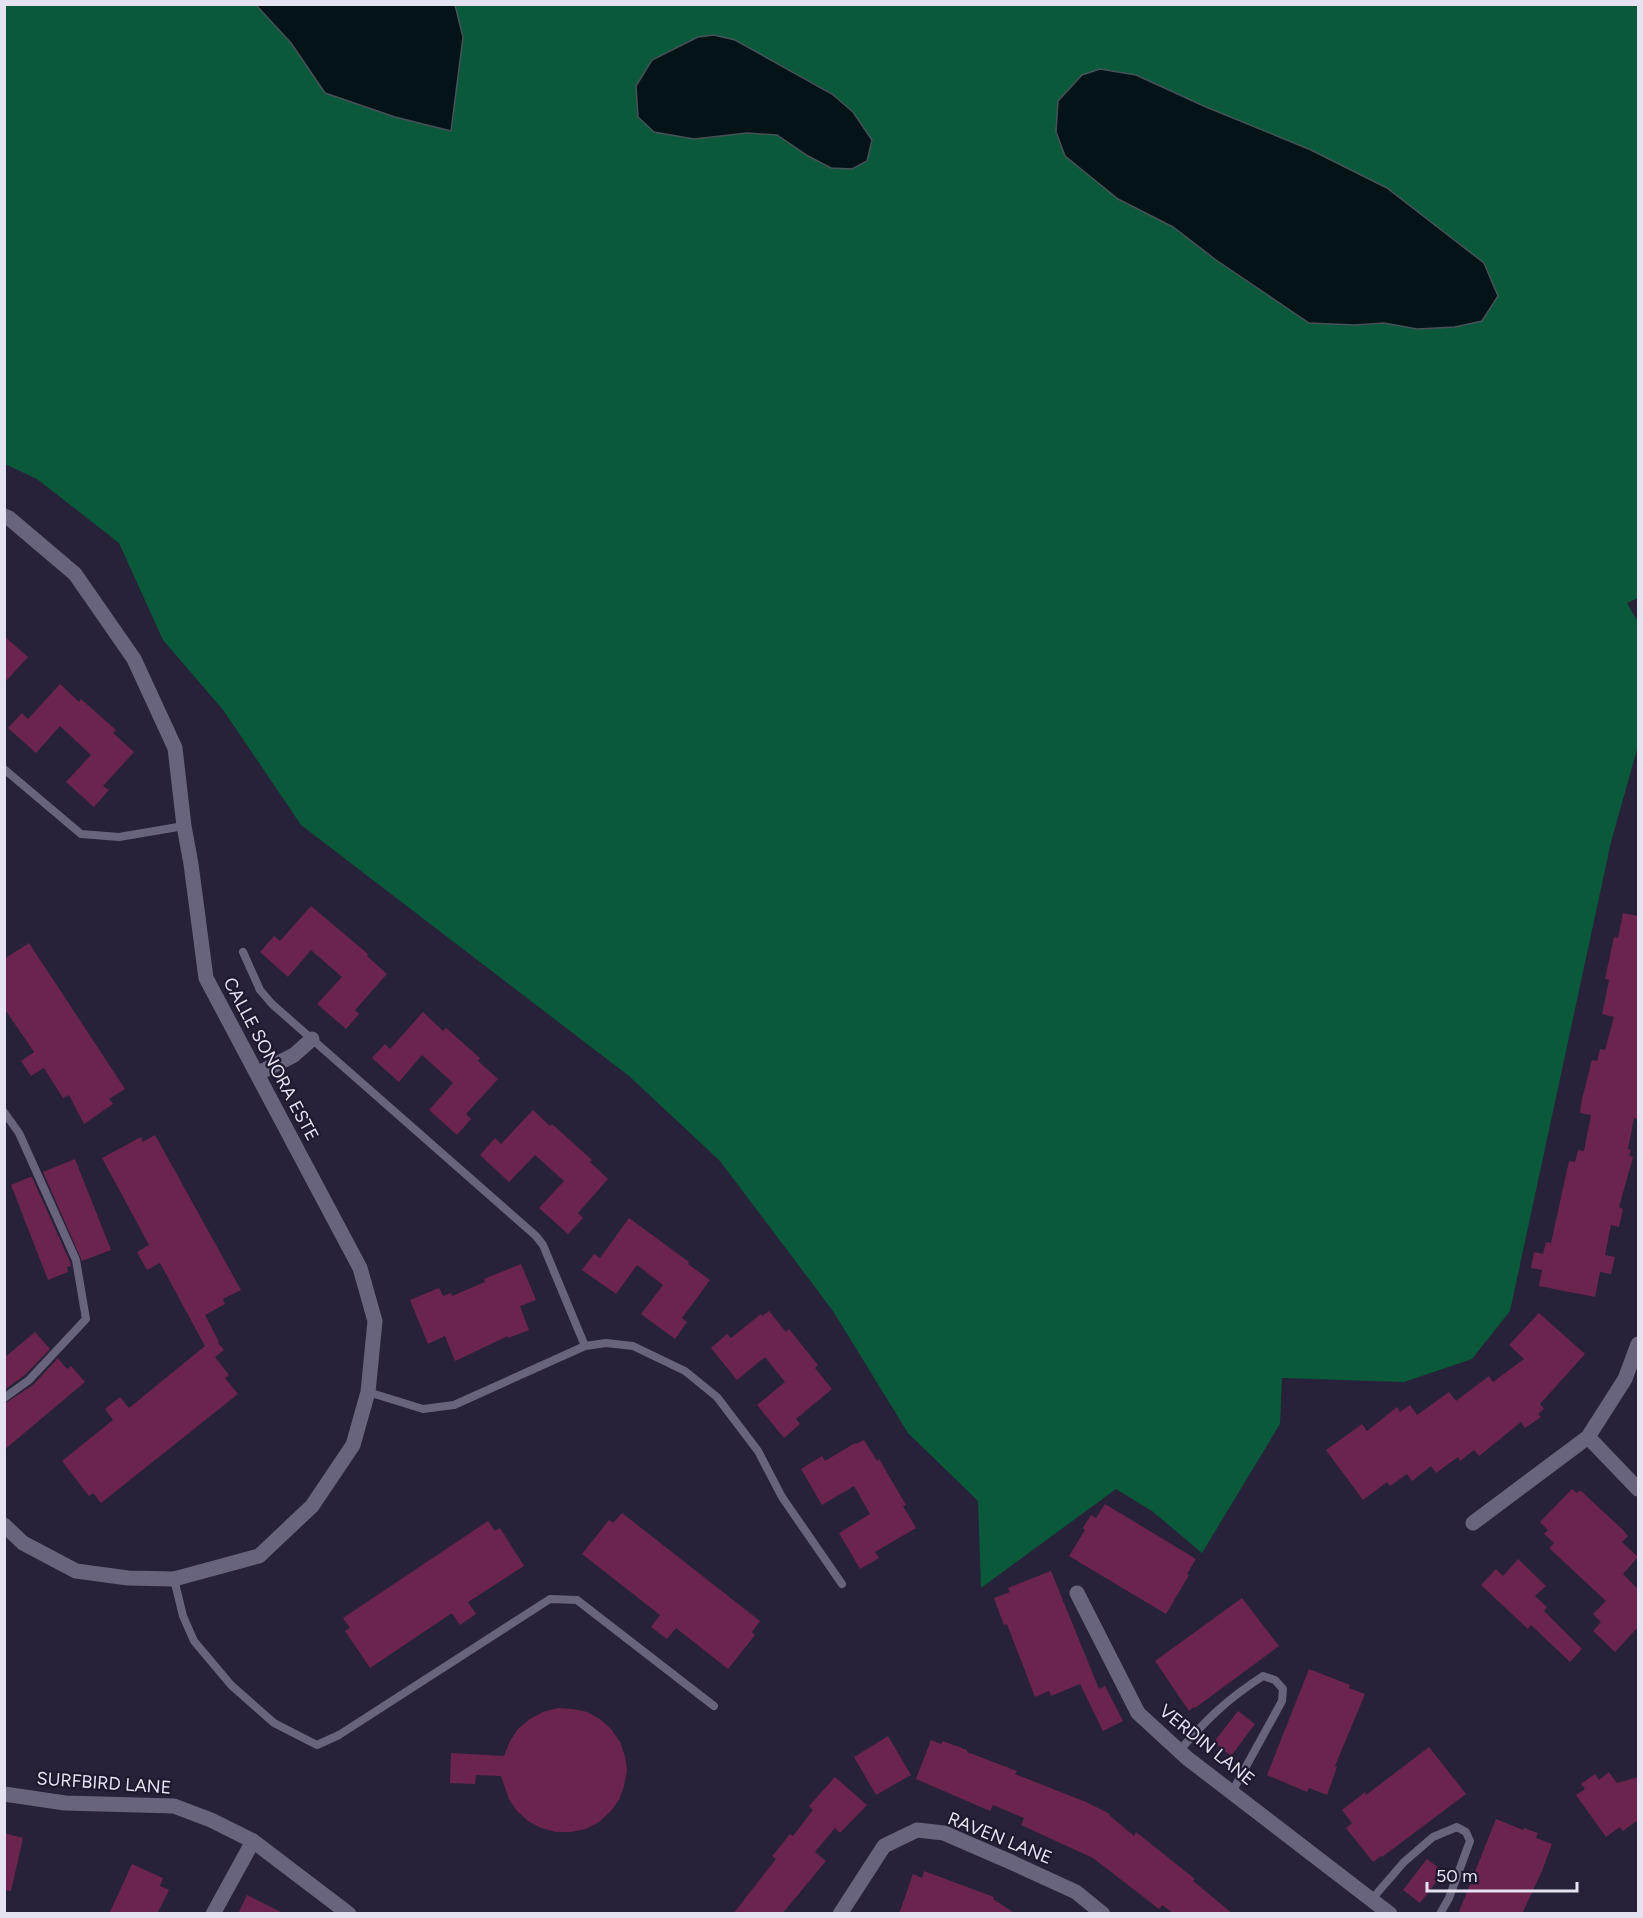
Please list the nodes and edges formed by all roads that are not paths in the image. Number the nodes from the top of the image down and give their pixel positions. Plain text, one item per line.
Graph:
1 (4, 516) edge
2 (4, 769) edge
3 (184, 826) junction
4 (243, 952) dead end
5 (312, 1039) junction
6 (257, 1074) junction
7 (4, 1112) edge
8 (1638, 1344) edge
9 (585, 1346) junction
10 (368, 1392) junction
11 (4, 1398) edge
12 (1588, 1437) junction
13 (1638, 1489) edge
14 (1473, 1523) dead end
15 (4, 1525) edge
16 (174, 1579) junction
17 (842, 1584) dead end
18 (1077, 1593) dead end
19 (714, 1706) dead end
20 (1179, 1751) junction
21 (1232, 1792) junction
22 (4, 1794) edge
23 (253, 1841) junction
24 (1372, 1899) junction
25 (213, 1914) edge
26 (349, 1914) edge
27 (840, 1914) edge
28 (1103, 1914) edge
29 (1390, 1914) edge
30 (1440, 1914) edge

1 - 3 street, CALLE SONORA ESTE
2 - 3 lane
3 - 6 street, CALLE SONORA ESTE
4 - 5 lane
5 - 6 street
5 - 9 lane
6 - 10 street, CALLE SONORA ESTE
7 - 11 lane
8 - 12 street
9 - 10 lane
9 - 17 lane
10 - 16 street, CALLE SONORA ESTE
12 - 13 street
12 - 14 street
15 - 16 street
16 - 19 lane
18 - 20 street, VERDIN LANE
20 - 21 street, VERDIN LANE
20 - 21 lane
21 - 24 street, VERDIN LANE
22 - 23 street, SURFBIRD LANE
23 - 25 street
23 - 26 street, SURFBIRD LANE
24 - 29 street, VERDIN LANE
24 - 30 lane
27 - 28 street, RAVEN LANE

